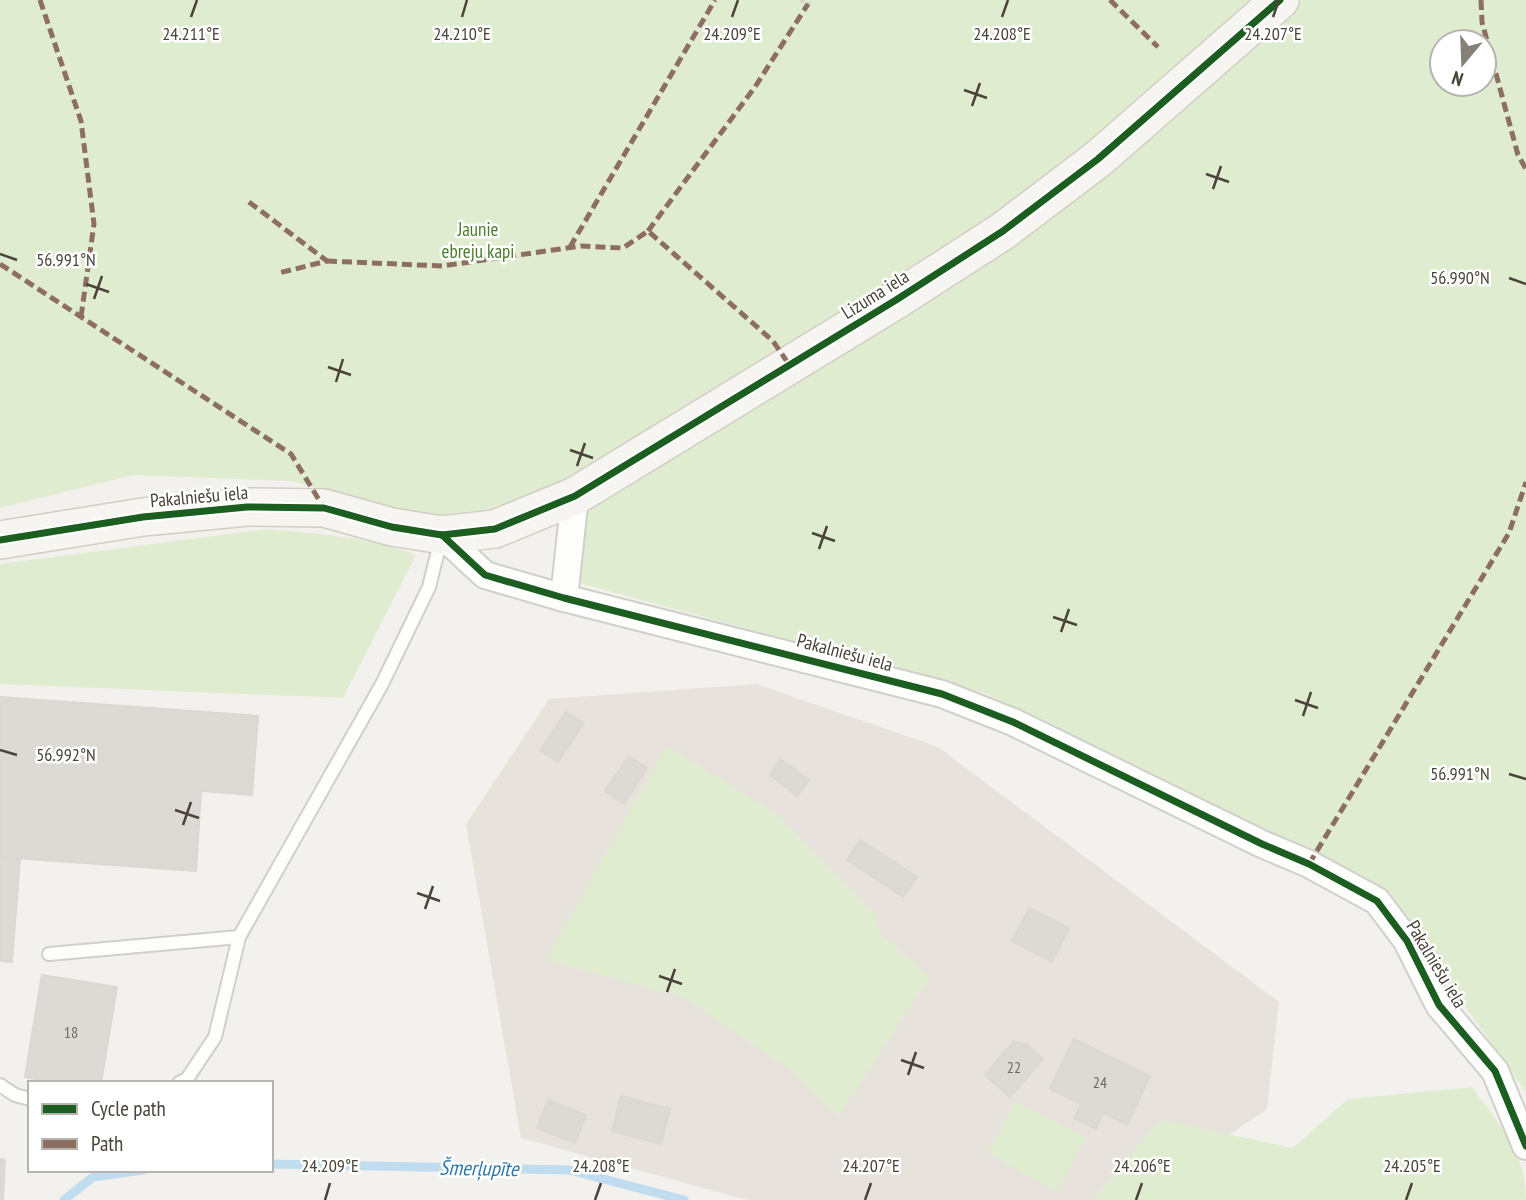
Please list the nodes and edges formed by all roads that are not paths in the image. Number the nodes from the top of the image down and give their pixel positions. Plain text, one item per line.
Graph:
1 (1280, 0) edge
2 (575, 496) junction
3 (442, 535) junction
4 (0, 540) edge
5 (564, 598) junction
6 (239, 937) junction
7 (49, 954) dead end
8 (183, 1081) edge
9 (0, 1084) edge
10 (28, 1098) edge
11 (1526, 1146) edge

1 - 2 street, Lizuma iela
2 - 3 street, Lizuma iela
2 - 5 street
3 - 4 street, Pakalniešu iela
3 - 5 street, Pakalniešu iela
3 - 6 lane
5 - 11 street, Pakalniešu iela
6 - 7 lane
6 - 8 lane
9 - 10 lane

